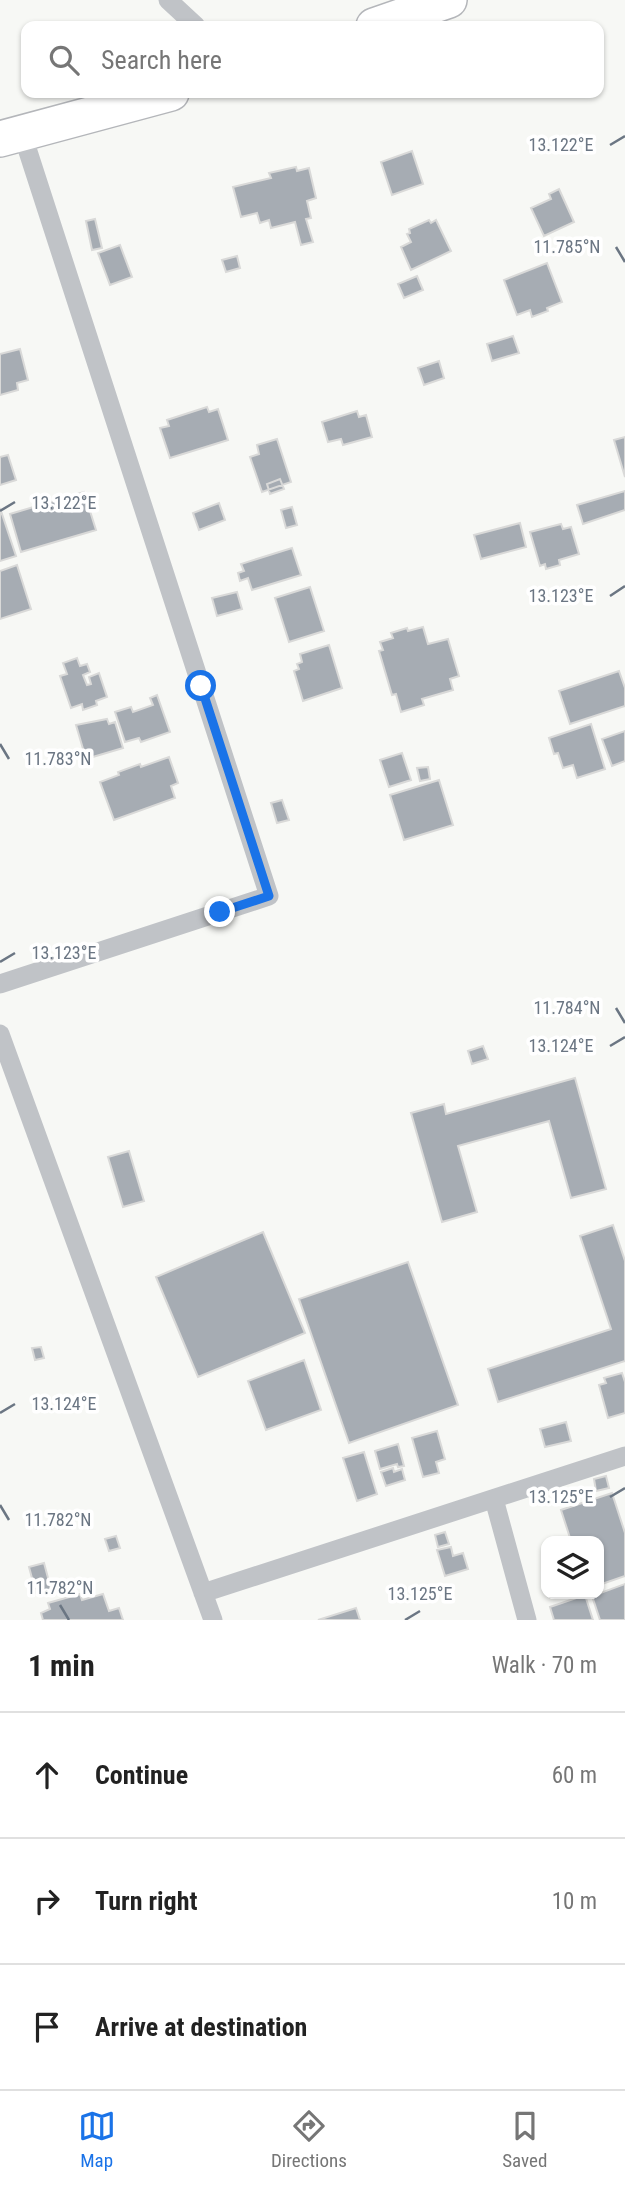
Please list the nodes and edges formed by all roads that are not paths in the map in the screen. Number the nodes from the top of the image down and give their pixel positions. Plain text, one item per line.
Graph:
1 (168, 0) edge
2 (449, 0) edge
3 (191, 21) edge
4 (388, 21) edge
5 (154, 98) edge
6 (11, 136) edge
7 (0, 984) edge
8 (0, 1034) edge
9 (625, 1456) edge
10 (494, 1499) junction
11 (203, 1593) junction
12 (213, 1620) edge
13 (527, 1620) edge

1 - 3 street
2 - 4 highway
5 - 6 highway
6 - 7 street
8 - 11 street
9 - 10 street
10 - 11 street
10 - 13 street
11 - 12 street

